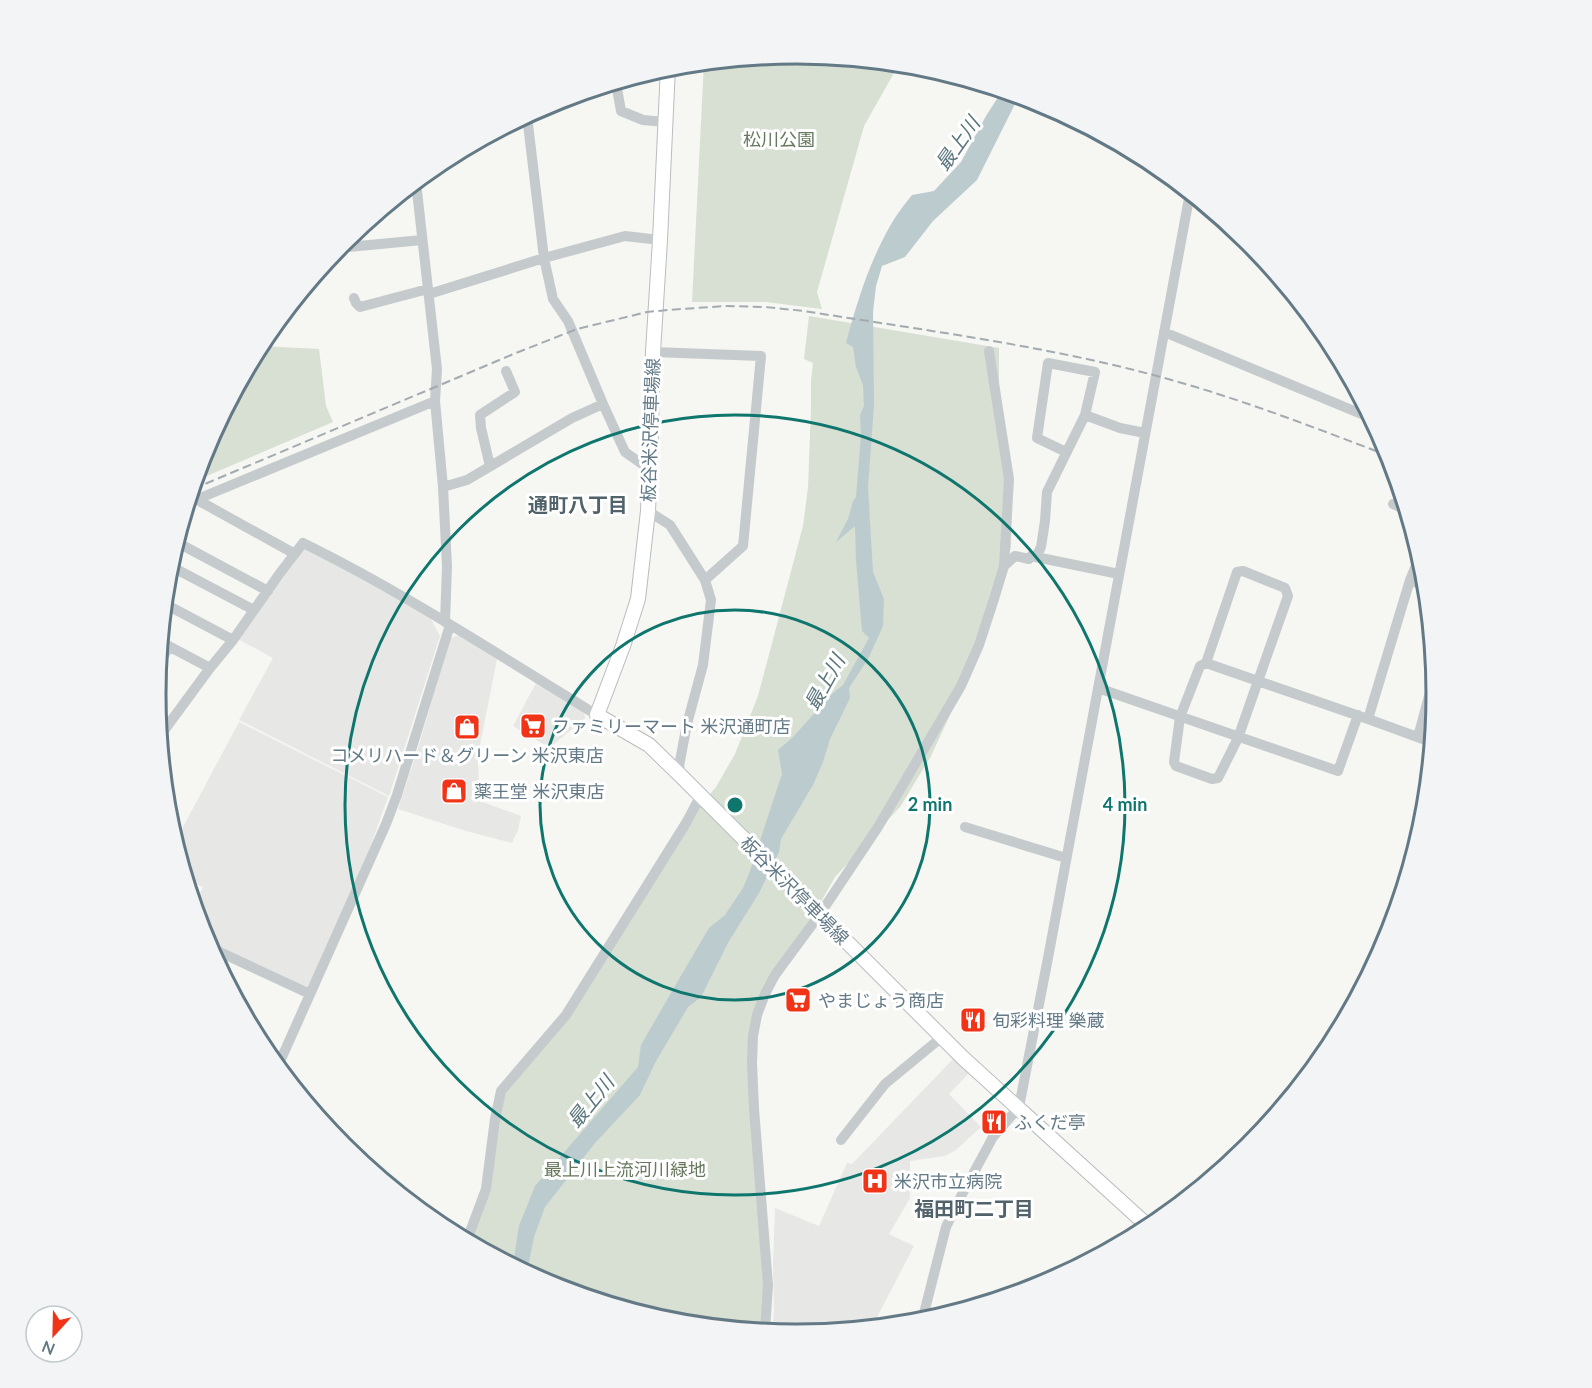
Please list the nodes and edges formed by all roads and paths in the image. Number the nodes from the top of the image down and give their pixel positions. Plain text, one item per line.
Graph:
1 (667, 78) edge
2 (617, 91) edge
3 (665, 122) junction
4 (528, 124) edge
5 (417, 192) edge
6 (1188, 202) edge
7 (422, 240) junction
8 (660, 240) junction
9 (354, 247) edge
10 (544, 258) junction
11 (428, 292) junction
12 (354, 298) dead end
13 (1164, 332) junction
14 (989, 351) dead end
15 (653, 352) junction
16 (506, 371) dead end
17 (435, 401) junction
18 (603, 404) junction
19 (1359, 413) edge
20 (1085, 415) junction
21 (1145, 433) junction
22 (1066, 452) junction
23 (490, 466) junction
24 (650, 467) junction
25 (443, 487) junction
26 (198, 499) edge
27 (201, 502) dead end
28 (1393, 504) dead end
29 (1396, 505) edge
30 (648, 511) junction
31 (185, 546) edge
32 (295, 554) junction
33 (1036, 557) junction
34 (1004, 566) junction
35 (179, 571) edge
36 (1413, 572) edge
37 (1119, 574) junction
38 (705, 580) junction
39 (1410, 580) junction
40 (1415, 582) edge
41 (268, 591) junction
42 (173, 608) edge
43 (254, 610) junction
44 (448, 623) junction
45 (233, 640) junction
46 (169, 646) edge
47 (1206, 663) junction
48 (210, 668) junction
49 (1258, 681) junction
50 (1098, 688) junction
51 (1425, 713) edge
52 (597, 715) junction
53 (1180, 717) junction
54 (1363, 717) junction
55 (167, 723) edge
56 (1418, 737) junction
57 (1238, 738) junction
58 (1424, 739) edge
59 (682, 777) junction
60 (704, 799) junction
61 (965, 826) dead end
62 (1066, 858) junction
63 (816, 910) junction
64 (222, 953) edge
65 (310, 994) junction
66 (942, 1037) junction
67 (282, 1057) edge
68 (1019, 1107) junction
69 (841, 1140) dead end
70 (1141, 1220) edge
71 (470, 1232) edge
72 (925, 1310) edge
73 (766, 1323) edge

1 - 3 main road, 板谷米沢停車場線
2 - 3 street
3 - 8 main road, 板谷米沢停車場線
4 - 10 street
5 - 7 street
6 - 13 street
7 - 9 street
7 - 11 street
8 - 10 street
8 - 15 main road, 板谷米沢停車場線
10 - 11 street
10 - 18 street
11 - 12 street
11 - 17 street
13 - 19 street
13 - 21 street
14 - 34 street
15 - 24 main road, 板谷米沢停車場線
15 - 38 street
16 - 23 street
17 - 25 street
17 - 26 street
18 - 23 street
18 - 24 street
20 - 21 street
20 - 22 street
20 - 22 street
21 - 37 street
22 - 33 street
23 - 25 street
24 - 30 main road, 板谷米沢停車場線
25 - 44 street
27 - 32 street
28 - 29 street
30 - 38 street
30 - 52 main road, 板谷米沢停車場線
31 - 41 street
32 - 41 street
32 - 44 street
33 - 34 street
33 - 37 street
34 - 63 street
35 - 43 street
36 - 39 street
37 - 50 street
38 - 59 street
39 - 40 street
39 - 54 street
41 - 43 street
42 - 45 street
43 - 45 street
44 - 52 street
44 - 65 street
45 - 48 street
46 - 48 street
47 - 49 street
47 - 49 street
47 - 53 street
48 - 55 street
49 - 54 street
49 - 57 street
50 - 53 street
50 - 62 street
51 - 56 street
52 - 59 main road, 板谷米沢停車場線
53 - 57 street
53 - 57 street
54 - 56 street
54 - 57 street
56 - 58 street
59 - 60 main road, 板谷米沢停車場線
60 - 63 main road, 板谷米沢停車場線
60 - 71 street
61 - 62 street
62 - 68 street
63 - 66 main road, 板谷米沢停車場線
63 - 73 street
64 - 65 street
65 - 67 street
66 - 68 main road, 板谷米沢停車場線
66 - 69 street
68 - 70 main road, 板谷米沢停車場線
68 - 72 street

